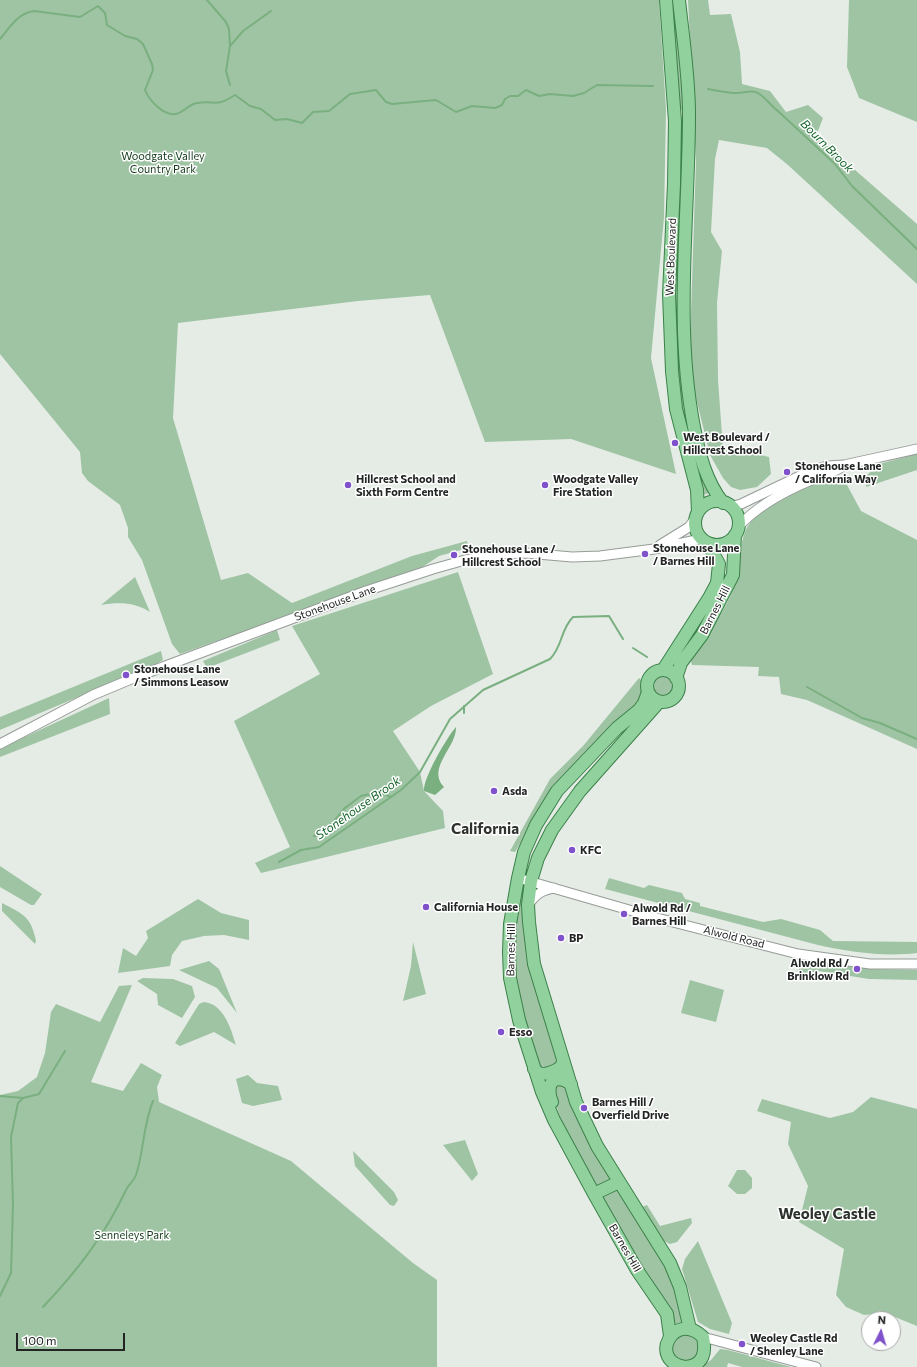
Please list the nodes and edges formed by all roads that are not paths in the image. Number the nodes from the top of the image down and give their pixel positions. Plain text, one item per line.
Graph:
1 (666, 0) edge
2 (680, 0) edge
3 (917, 449) edge
4 (844, 465) junction
5 (727, 505) junction
6 (697, 516) junction
7 (736, 531) junction
8 (705, 541) junction
9 (654, 549) junction
10 (663, 670) junction
11 (676, 678) junction
12 (648, 692) junction
13 (659, 702) junction
14 (31, 726) junction
15 (0, 736) edge
16 (0, 744) edge
17 (518, 878) junction
18 (531, 881) junction
19 (555, 888) junction
20 (528, 905) junction
21 (917, 964) edge
22 (563, 1060) junction
23 (534, 1069) junction
24 (570, 1084) junction
25 (554, 1120) junction
26 (619, 1182) junction
27 (594, 1194) junction
28 (690, 1329) junction
29 (670, 1336) junction
30 (702, 1337) junction
31 (726, 1344) junction
32 (700, 1362) edge
33 (682, 1367) edge
34 (816, 1367) edge

1 - 6 main road, West Boulevard
2 - 5 main road, West Boulevard
3 - 4 street
4 - 5 street
4 - 7 street
5 - 6 main road
5 - 7 main road
6 - 8 main road
6 - 9 street, Stonehouse Lane
7 - 8 main road
7 - 11 main road, Barnes Hill
8 - 9 street, Stonehouse Lane
8 - 10 main road, Barnes Hill
9 - 14 street, Stonehouse Lane
10 - 11 main road
10 - 12 main road
11 - 13 main road
12 - 13 main road
12 - 17 main road, Barnes Hill
13 - 18 main road, Barnes Hill
14 - 15 street, Stonehouse Lane
14 - 16 street, Stonehouse Lane
17 - 18 street, Alwold Road
17 - 23 main road, Barnes Hill
18 - 19 street, Alwold Road
18 - 20 main road, Barnes Hill
19 - 20 street
19 - 21 street, Alwold Road
20 - 22 main road, Barnes Hill
22 - 23 main road
22 - 24 main road, Barnes Hill
23 - 25 main road, Barnes Hill
24 - 25 main road
24 - 26 main road, Barnes Hill
25 - 27 main road, Barnes Hill
26 - 27 main road
26 - 28 main road, Barnes Hill
27 - 29 main road, Barnes Hill
28 - 29 main road
28 - 30 main road
29 - 33 main road
30 - 31 street
30 - 32 main road
31 - 32 street
31 - 34 street
32 - 33 main road

